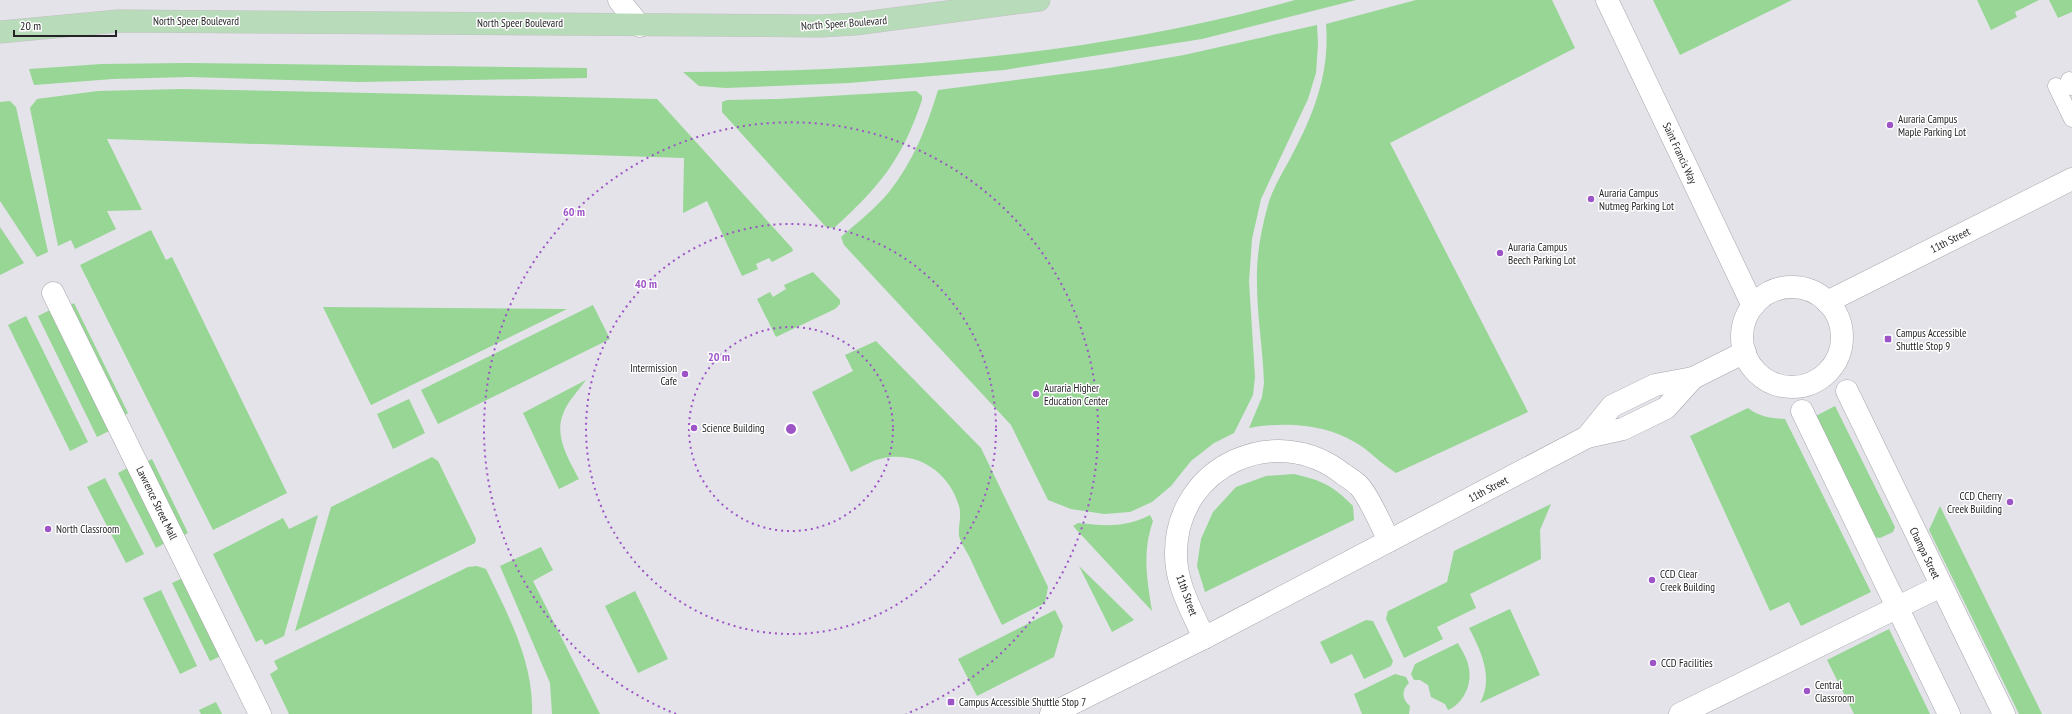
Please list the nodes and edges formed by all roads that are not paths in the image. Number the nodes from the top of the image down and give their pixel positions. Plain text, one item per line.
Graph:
1 (619, 0) edge
2 (1038, 0) edge
3 (1607, 0) edge
4 (640, 26) junction
5 (0, 32) edge
6 (2066, 85) edge
7 (2072, 119) edge
8 (2072, 179) edge
9 (53, 293) dead end
10 (1827, 302) junction
11 (1753, 306) junction
12 (1745, 352) junction
13 (1847, 391) dead end
14 (1802, 411) dead end
15 (1389, 541) junction
16 (1941, 586) junction
17 (1898, 607) junction
18 (1204, 638) junction
19 (260, 714) edge
20 (1051, 714) edge
21 (1680, 714) edge
22 (1949, 714) edge
23 (2004, 714) edge

1 - 4 street
2 - 4 main road, North Speer Boulevard
3 - 11 street, Saint Francis Way
4 - 5 main road, North Speer Boulevard
6 - 7 lane
8 - 10 street, 11th Street
9 - 19 street, Lawrence Street Mall
10 - 11 street
10 - 12 street
11 - 12 street
12 - 15 street, 11th Street
13 - 16 street, Champa Street
14 - 17 street
15 - 18 street, 11th Street
15 - 18 street, 11th Street
16 - 17 street
16 - 23 street, Champa Street
17 - 21 street
17 - 22 street
18 - 20 street, 11th Street

